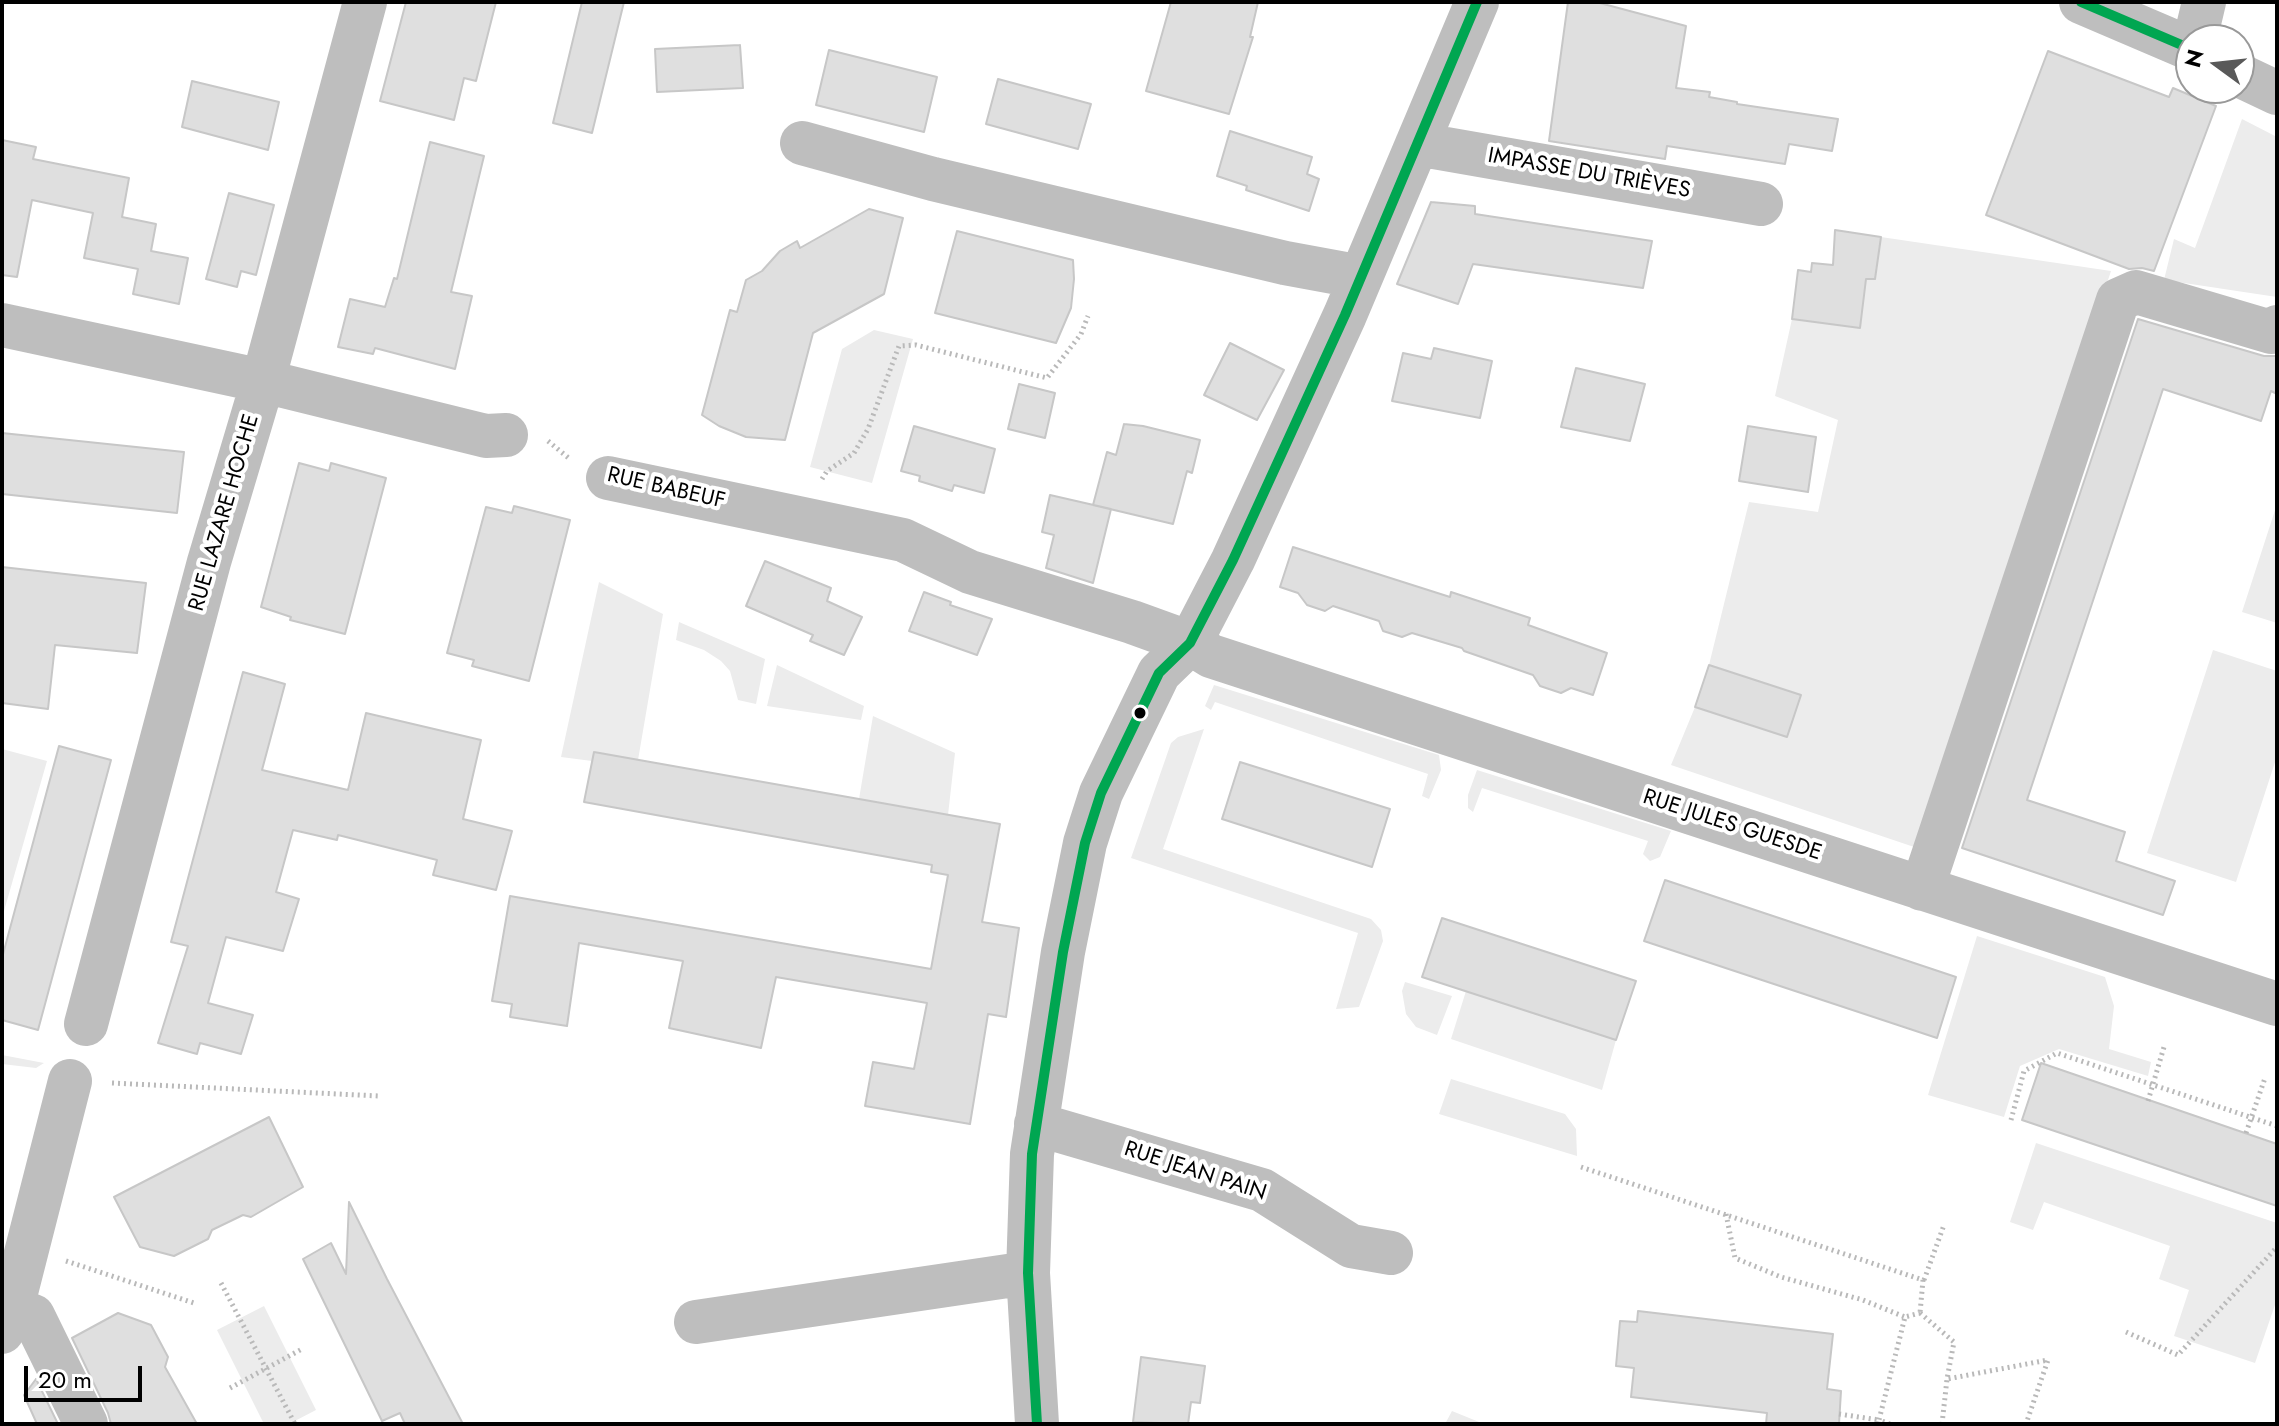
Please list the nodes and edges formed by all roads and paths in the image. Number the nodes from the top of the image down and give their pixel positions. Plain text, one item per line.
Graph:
1 (365, 2) edge
2 (1477, 2) edge
3 (2081, 2) edge
4 (2204, 2) edge
5 (2199, 24) edge
6 (2175, 42) edge
7 (2255, 83) edge
8 (2277, 93) edge
9 (802, 143) dead end
10 (1417, 144) junction
11 (1761, 204) dead end
12 (1361, 277) junction
13 (1088, 316) dead end
14 (2, 325) edge
15 (2277, 327) edge
16 (263, 381) junction
17 (506, 435) joint
18 (608, 478) joint
19 (800, 519) junction
20 (1190, 643) junction
21 (1922, 889) junction
22 (2277, 1004) edge
23 (86, 1024) dead end
24 (2164, 1047) dead end
25 (2265, 1078) dead end
26 (70, 1081) joint
27 (2153, 1084) junction
28 (379, 1096) dead end
29 (2148, 1101) dead end
30 (2252, 1117) junction
31 (2011, 1120) dead end
32 (1036, 1124) junction
33 (2277, 1126) edge
34 (2246, 1133) dead end
35 (1581, 1167) dead end
36 (1726, 1214) junction
37 (1944, 1225) dead end
38 (28, 1247) junction
39 (2277, 1247) edge
40 (1391, 1253) dead end
41 (1028, 1273) junction
42 (1923, 1280) junction
43 (221, 1283) dead end
44 (197, 1304) dead end
45 (1920, 1313) junction
46 (1905, 1317) junction
47 (7, 1320) edge
48 (696, 1322) dead end
49 (2126, 1332) dead end
50 (302, 1349) dead end
51 (266, 1369) junction
52 (1947, 1379) junction
53 (230, 1388) dead end
54 (1839, 1414) dead end
55 (1878, 1422) edge
56 (86, 1424) edge
57 (295, 1424) edge
58 (1037, 1424) edge
59 (1890, 1424) edge
60 (1942, 1424) edge
61 (2026, 1424) edge

1 - 16 street, RUE LAZARE HOCHE
2 - 10 street
3 - 6 street
4 - 5 street
7 - 8 street
9 - 12 street
10 - 11 street, IMPASSE DU TRIÈVES
10 - 12 street
12 - 20 street
13 - 19 path
14 - 16 street
15 - 21 street
16 - 17 street
16 - 23 street, RUE LAZARE HOCHE
17 - 18 path, RUE BABEUF
18 - 19 street, RUE BABEUF
19 - 20 street, RUE BABEUF
20 - 21 street, RUE JULES GUESDE
20 - 32 street
21 - 22 street, RUE JULES GUESDE
24 - 27 path
25 - 30 path
26 - 28 path
26 - 38 street
27 - 29 path
27 - 30 path
27 - 31 path
30 - 33 path
30 - 34 path
32 - 40 street, RUE JEAN PAIN
32 - 41 street
35 - 36 path
36 - 42 path
36 - 46 path
37 - 42 path
38 - 44 path
38 - 47 street
39 - 49 path
41 - 48 street
41 - 58 street
42 - 45 path
43 - 51 path
45 - 46 path
45 - 52 path
46 - 55 path
47 - 56 street
50 - 51 path
51 - 53 path
51 - 57 path
52 - 60 path
52 - 61 path
54 - 55 path
55 - 59 path

